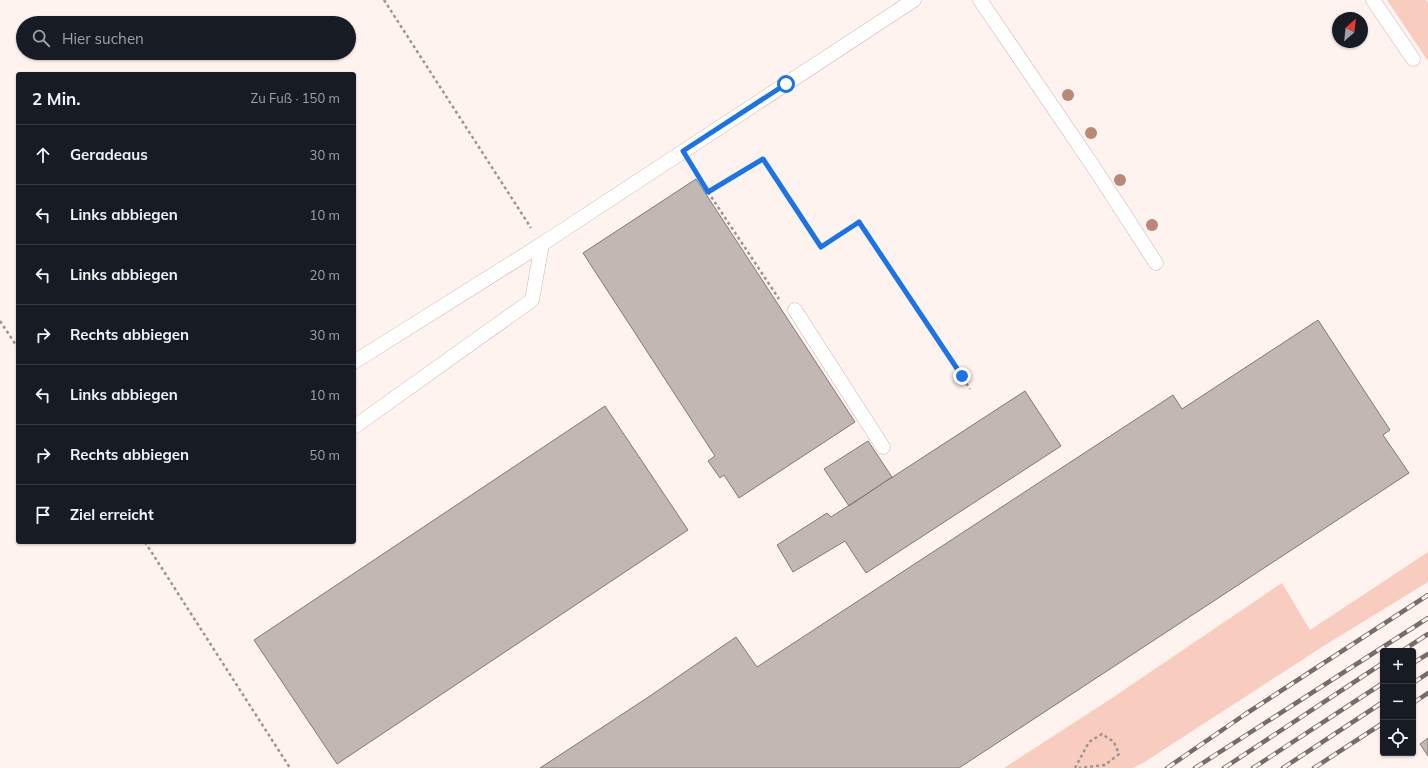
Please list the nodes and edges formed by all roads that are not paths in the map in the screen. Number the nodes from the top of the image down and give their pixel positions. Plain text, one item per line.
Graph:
1 (914, 0) edge
2 (980, 0) edge
3 (1373, 0) edge
4 (1413, 60) dead end
5 (542, 244) junction
6 (1156, 263) dead end
7 (795, 310) road end
8 (356, 361) edge
9 (356, 426) edge
10 (883, 447) dead end

1 - 5 lane
2 - 6 lane
3 - 4 lane
5 - 8 lane
5 - 9 lane
7 - 10 lane

